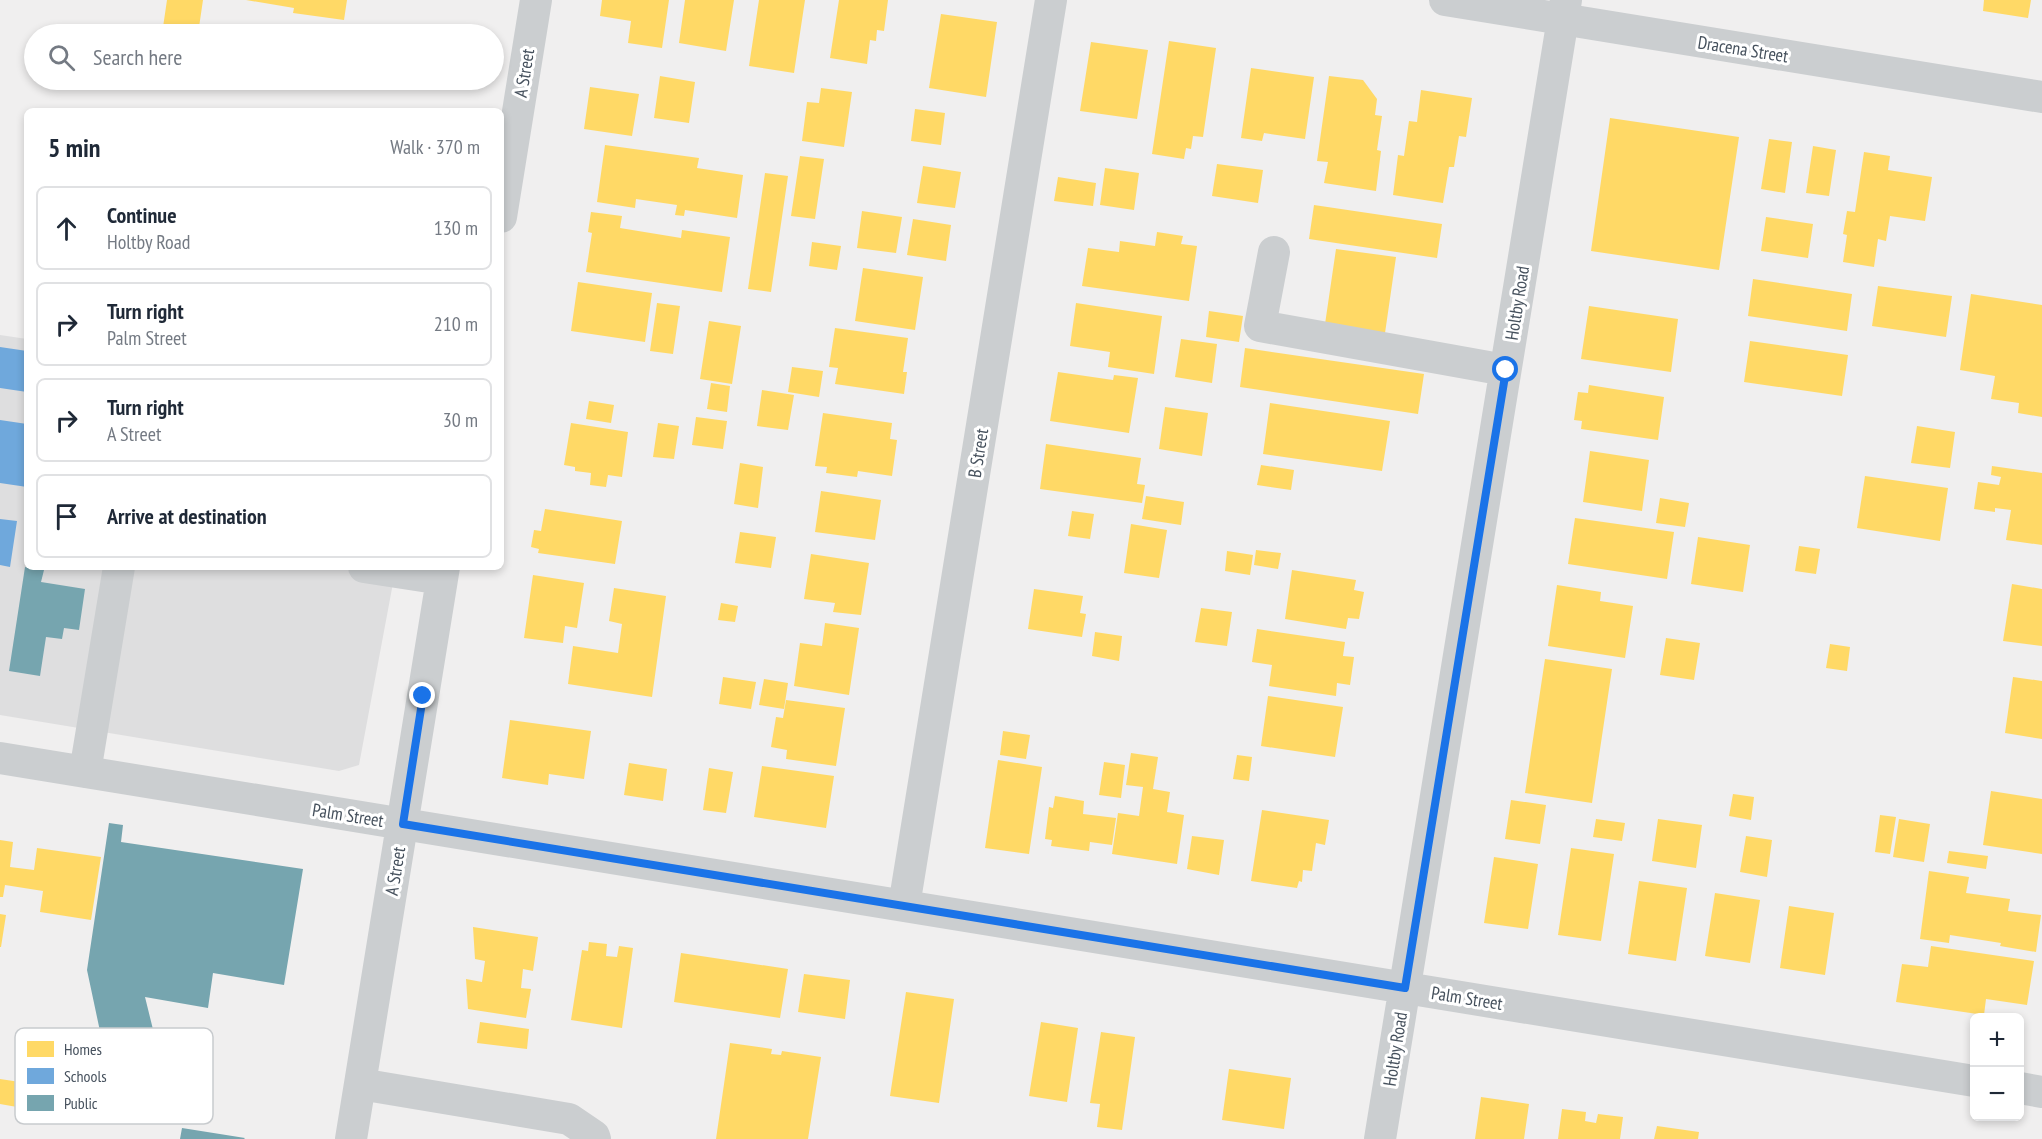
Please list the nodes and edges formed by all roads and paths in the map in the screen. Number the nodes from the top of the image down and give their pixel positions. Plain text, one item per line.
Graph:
1 (536, 0) edge
2 (1051, 0) edge
3 (1445, 0) edge
4 (1564, 10) edge
5 (2042, 98) edge
6 (504, 198) edge
7 (1274, 252) dead end
8 (1506, 370) junction
9 (119, 570) edge
10 (404, 570) edge
11 (443, 573) edge
12 (0, 759) edge
13 (85, 772) junction
14 (403, 824) junction
15 (904, 906) junction
16 (1405, 988) junction
17 (1970, 1080) edge
18 (360, 1084) junction
19 (2024, 1089) edge
20 (2042, 1092) edge
21 (351, 1139) edge
22 (595, 1139) edge
23 (1380, 1139) edge

1 - 6 street, A Street
2 - 15 street, B Street
3 - 4 street, Dracena Street
4 - 5 street, Dracena Street
4 - 8 street, Holtby Road
7 - 8 street
8 - 16 street, Holtby Road
9 - 13 street
10 - 11 street
11 - 14 street, A Street
12 - 13 street, Palm Street
13 - 14 street, Palm Street
14 - 15 street, Palm Street
14 - 18 street, A Street
15 - 16 street, Palm Street
16 - 17 street, Palm Street
16 - 23 street, Holtby Road
18 - 21 street, A Street
18 - 22 street
19 - 20 street

